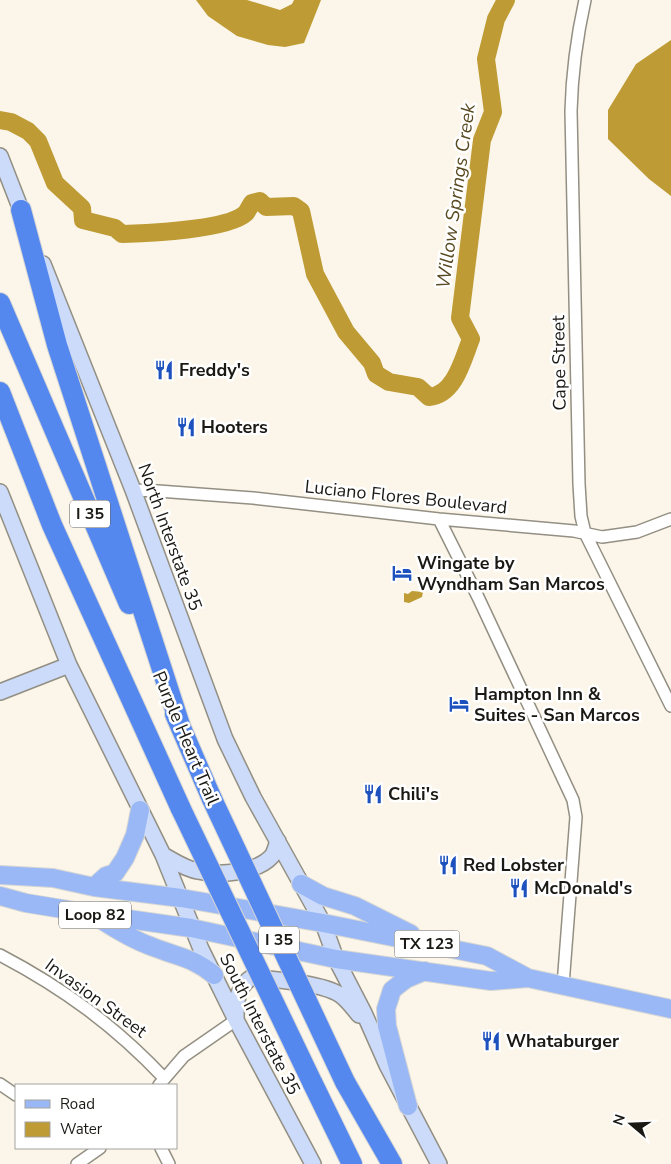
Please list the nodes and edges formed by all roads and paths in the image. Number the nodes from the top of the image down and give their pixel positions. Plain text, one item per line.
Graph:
1 (584, 0) edge
2 (0, 156) edge
3 (18, 202) junction
4 (0, 303) edge
5 (0, 392) edge
6 (0, 421) edge
7 (133, 490) junction
8 (0, 492) edge
9 (47, 511) junction
10 (439, 518) junction
11 (671, 519) edge
12 (585, 533) junction
13 (68, 664) junction
14 (0, 692) edge
15 (671, 706) edge
16 (180, 725) junction
17 (140, 810) junction
18 (278, 841) junction
19 (163, 855) junction
20 (0, 875) edge
21 (302, 884) junction
22 (94, 887) junction
23 (0, 896) edge
24 (181, 898) junction
25 (93, 914) junction
26 (323, 923) junction
27 (191, 928) junction
28 (431, 945) junction
29 (0, 954) edge
30 (336, 959) junction
31 (425, 971) junction
32 (214, 975) junction
33 (528, 978) junction
34 (563, 985) junction
35 (671, 1009) edge
36 (236, 1020) junction
37 (370, 1027) junction
38 (161, 1082) edge
39 (0, 1084) edge
40 (15, 1094) edge
41 (408, 1106) junction
42 (162, 1149) edge
43 (93, 1150) edge
44 (76, 1164) edge
45 (169, 1164) edge
46 (313, 1164) edge
47 (352, 1164) edge
48 (392, 1164) edge
49 (439, 1164) edge

1 - 12 street, Cape Street
2 - 3 main road, North Interstate 35
3 - 7 main road, North Interstate 35
3 - 16 highway
4 - 16 highway, Purple Heart Trail / I 35
5 - 9 highway, Purple Heart Trail / I 35
6 - 9 highway
7 - 10 street, Luciano Flores Boulevard
7 - 18 main road, North Interstate 35
8 - 13 main road
9 - 47 highway, Purple Heart Trail / I 35, bridge
10 - 12 street, Luciano Flores Boulevard
10 - 34 street
11 - 12 street, Luciano Flores Boulevard
12 - 15 street, Cape Street
13 - 14 main road
13 - 17 main road
16 - 48 highway, Purple Heart Trail / I 35, bridge
17 - 19 main road
17 - 22 main road
18 - 19 main road
18 - 21 main road, North Interstate 35
19 - 24 main road
20 - 22 main road, TX 123
21 - 26 main road, North Interstate 35
21 - 28 main road
22 - 24 main road, TX 123
23 - 25 main road, Loop 82
24 - 26 main road, TX 123
24 - 27 main road, South Interstate 35
25 - 27 main road, Loop 82
25 - 32 main road
26 - 28 main road, TX 123
26 - 30 main road
27 - 30 main road, TX 123
27 - 32 main road, South Interstate 35
28 - 33 main road, TX 123
29 - 38 street, Invasion Street
30 - 31 main road, TX 123
30 - 37 main road
31 - 33 main road, TX 123
31 - 41 main road
32 - 36 main road, South Interstate 35
33 - 34 main road, TX 123
34 - 35 main road, TX 123
36 - 37 main road
36 - 38 street
36 - 46 main road, South Interstate 35
37 - 41 main road
39 - 40 street
41 - 49 main road
42 - 45 street
43 - 44 street

